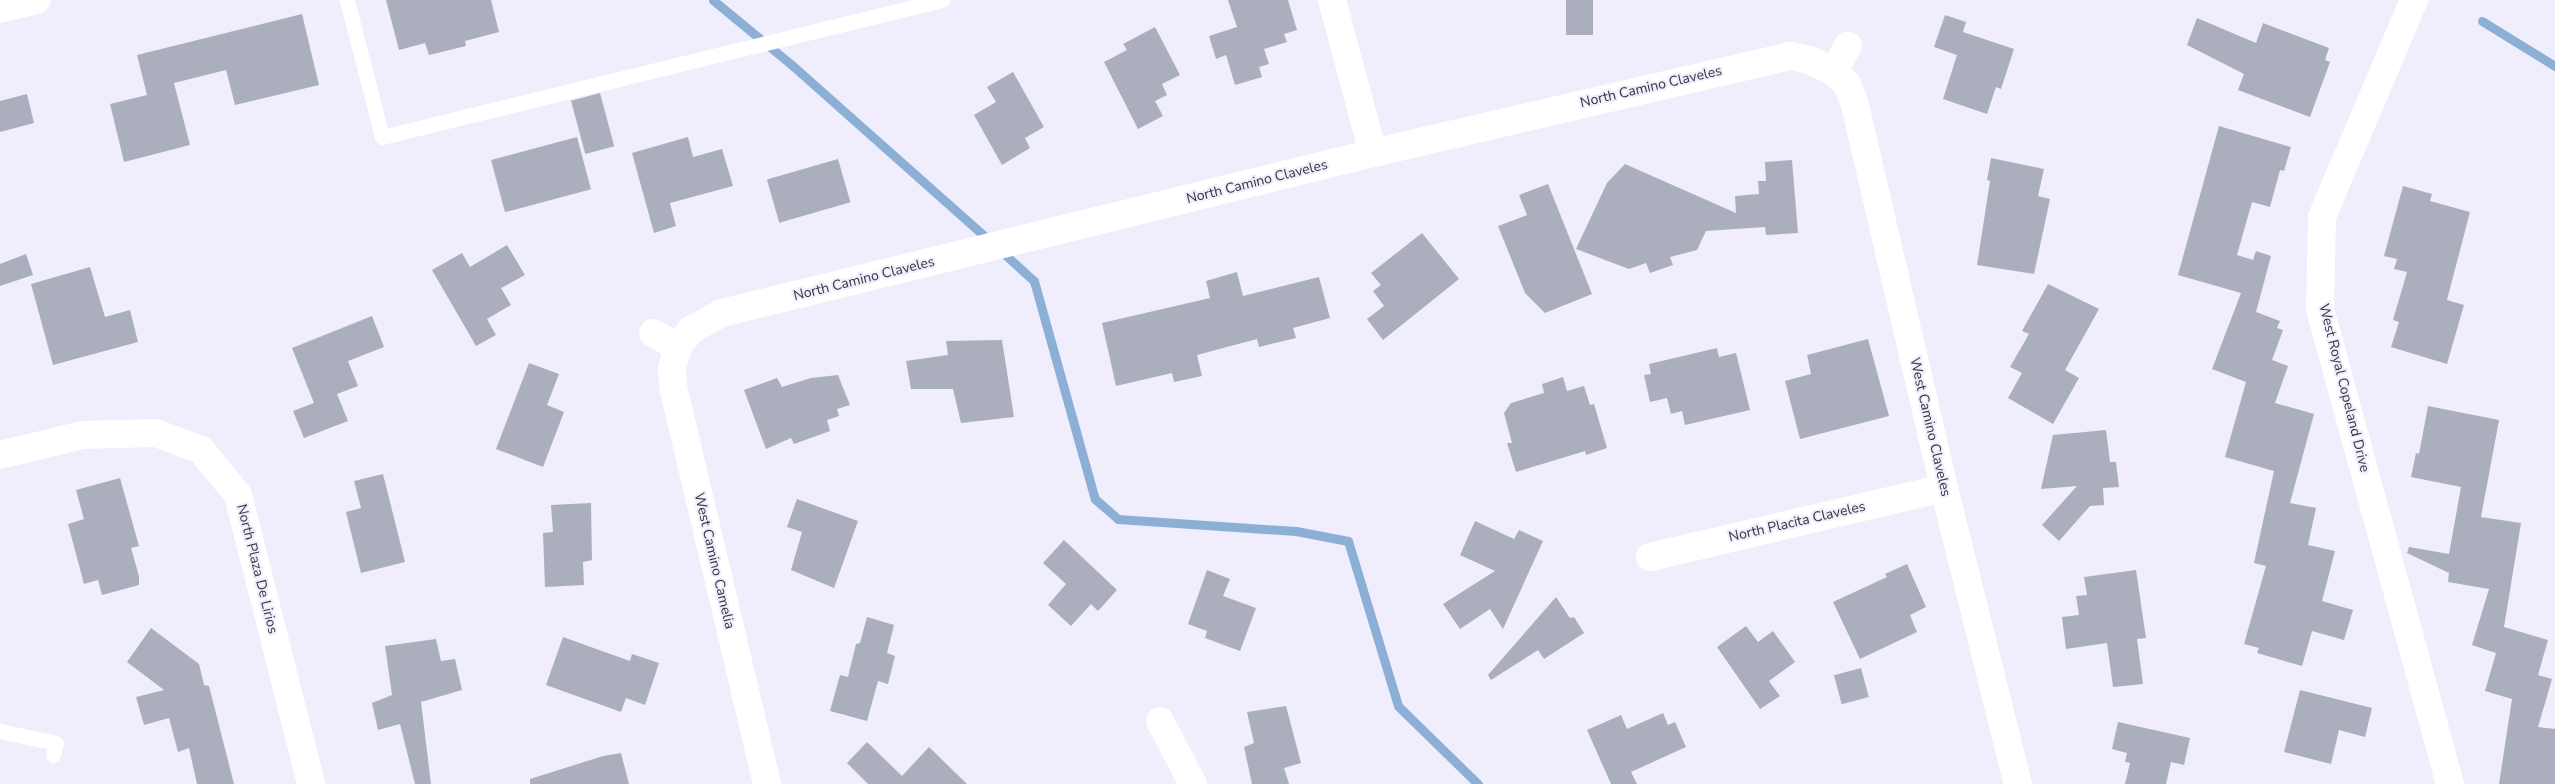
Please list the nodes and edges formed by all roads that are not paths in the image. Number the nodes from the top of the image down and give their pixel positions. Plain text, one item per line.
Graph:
1 (37, 0) edge
2 (348, 0) edge
3 (942, 0) edge
4 (1332, 0) edge
5 (2414, 0) edge
6 (0, 9) edge
7 (1848, 46) dead end
8 (1836, 73) junction
9 (1373, 153) junction
10 (653, 333) dead end
11 (680, 343) junction
12 (0, 455) edge
13 (1944, 488) junction
14 (1650, 557) dead end
15 (1160, 721) dead end
16 (0, 730) edge
17 (53, 755) dead end
18 (311, 784) edge
19 (767, 784) edge
20 (1193, 784) edge
21 (2018, 784) edge
22 (2450, 784) edge

1 - 6 street
2 - 3 lane
4 - 9 street
5 - 22 street, West Royal Copeland Drive
7 - 8 street
8 - 9 street, North Camino Claveles
8 - 13 street, West Camino Claveles
9 - 11 street, North Camino Claveles
10 - 11 street
11 - 19 street, West Camino Camelia
12 - 18 street, North Plaza De Lirios
13 - 14 street, North Placita Claveles
13 - 21 street, West Camino Claveles
15 - 20 street
16 - 17 lane

